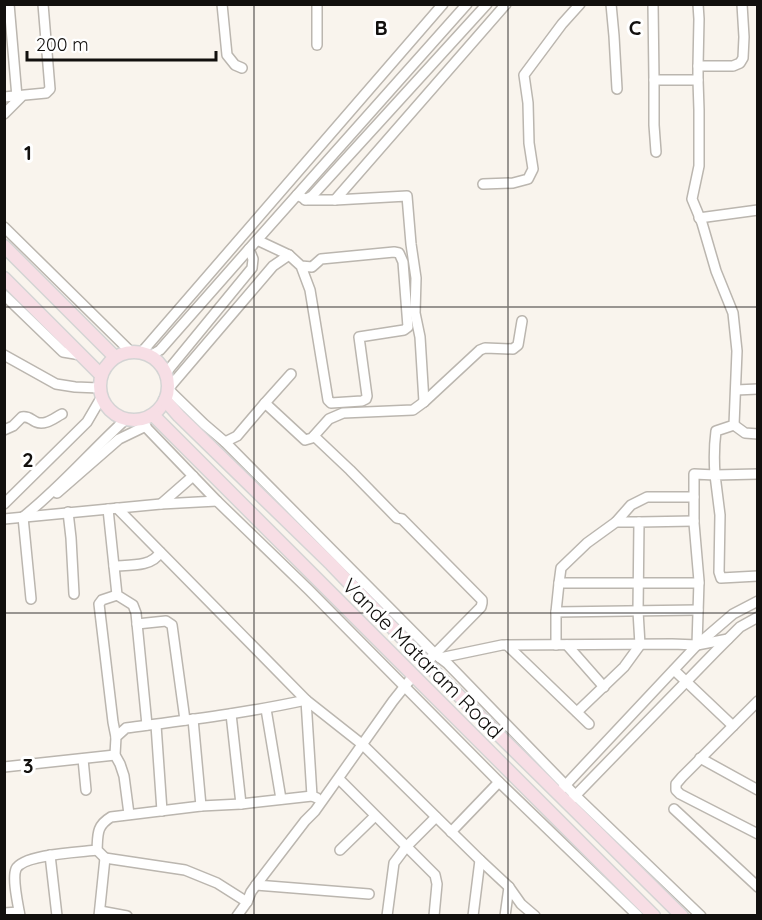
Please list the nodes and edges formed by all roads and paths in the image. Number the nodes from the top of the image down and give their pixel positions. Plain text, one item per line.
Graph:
1 (9, 4) edge
2 (43, 4) edge
3 (222, 4) edge
4 (317, 4) edge
5 (443, 4) edge
6 (467, 4) edge
7 (487, 4) edge
8 (506, 4) edge
9 (580, 4) edge
10 (611, 4) edge
11 (653, 4) edge
12 (698, 4) edge
13 (742, 4) edge
14 (317, 45) dead end
15 (698, 66) junction
16 (242, 68) dead end
17 (654, 80) junction
18 (698, 80) junction
19 (616, 89) dead end
20 (4, 97) edge
21 (19, 97) junction
22 (4, 114) edge
23 (656, 152) dead end
24 (483, 184) dead end
25 (294, 199) junction
26 (308, 200) junction
27 (335, 200) junction
28 (758, 210) edge
29 (699, 218) junction
30 (4, 227) edge
31 (257, 240) junction
32 (4, 246) edge
33 (249, 249) junction
34 (289, 255) junction
35 (301, 266) junction
36 (4, 278) edge
37 (4, 295) edge
38 (522, 321) dead end
39 (141, 354) junction
40 (4, 355) edge
41 (81, 355) junction
42 (115, 357) junction
43 (165, 374) junction
44 (291, 374) dead end
45 (101, 375) junction
46 (758, 389) edge
47 (736, 390) junction
48 (100, 393) junction
49 (167, 394) junction
50 (424, 402) junction
51 (265, 403) junction
52 (62, 414) dead end
53 (153, 415) junction
54 (125, 420) junction
55 (142, 423) junction
56 (734, 425) junction
57 (4, 430) edge
58 (758, 434) edge
59 (314, 436) junction
60 (225, 442) junction
61 (758, 474) edge
62 (715, 475) junction
63 (193, 476) junction
64 (694, 497) junction
65 (217, 501) junction
66 (4, 504) edge
67 (161, 504) junction
68 (37, 505) junction
69 (113, 509) junction
70 (68, 512) junction
71 (23, 517) junction
72 (4, 519) edge
73 (694, 521) junction
74 (616, 522) junction
75 (639, 522) junction
76 (160, 552) junction
77 (114, 566) junction
78 (758, 576) edge
79 (559, 583) junction
80 (638, 583) junction
81 (699, 583) junction
82 (74, 594) dead end
83 (117, 595) junction
84 (31, 599) dead end
85 (758, 601) edge
86 (698, 610) junction
87 (638, 611) junction
88 (556, 612) junction
89 (758, 617) edge
90 (137, 624) junction
91 (728, 639) junction
92 (507, 645) junction
93 (556, 645) junction
94 (567, 645) junction
95 (640, 645) junction
96 (697, 645) junction
97 (434, 658) junction
98 (674, 670) junction
99 (415, 675) junction
100 (686, 681) junction
101 (405, 686) junction
102 (604, 687) junction
103 (306, 700) junction
104 (758, 701) edge
105 (266, 709) junction
106 (577, 712) junction
107 (231, 714) junction
108 (189, 720) junction
109 (589, 724) dead end
110 (152, 725) junction
111 (733, 726) junction
112 (116, 737) junction
113 (363, 745) junction
114 (115, 755) junction
115 (700, 758) junction
116 (83, 759) junction
117 (4, 767) edge
118 (339, 779) junction
119 (499, 782) junction
120 (562, 789) junction
121 (86, 790) dead end
122 (758, 790) edge
123 (312, 795) junction
124 (572, 799) junction
125 (281, 800) junction
126 (322, 800) junction
127 (241, 804) junction
128 (201, 806) junction
129 (675, 809) dead end
130 (162, 811) junction
131 (129, 814) junction
132 (375, 816) junction
133 (436, 817) junction
134 (451, 832) junction
135 (758, 834) edge
136 (406, 847) junction
137 (97, 850) junction
138 (340, 850) dead end
139 (50, 855) junction
140 (105, 858) junction
141 (480, 860) junction
142 (256, 885) junction
143 (509, 887) junction
144 (758, 887) edge
145 (369, 894) dead end
146 (247, 902) junction
147 (4, 913) edge
148 (99, 913) edge
149 (20, 914) edge
150 (57, 915) edge
151 (127, 915) edge
152 (237, 915) edge
153 (387, 915) edge
154 (434, 915) edge
155 (473, 915) edge
156 (505, 915) edge
157 (535, 915) edge
158 (638, 915) edge
159 (654, 915) edge
160 (682, 915) edge
161 (701, 915) edge

1 - 21 street
2 - 21 street
3 - 16 street
4 - 14 street
5 - 39 street
6 - 25 street
7 - 26 street
8 - 27 street
9 - 24 street
10 - 19 street
11 - 17 street
12 - 15 street
13 - 15 street
15 - 18 street
17 - 18 street
17 - 23 street
18 - 29 street
20 - 21 street
21 - 22 street
25 - 26 street
25 - 31 street
26 - 27 street
27 - 50 street
28 - 29 street
29 - 47 street
30 - 39 street
31 - 33 street
31 - 34 street
32 - 42 main road
33 - 39 street
33 - 43 street
34 - 35 street
34 - 49 street
35 - 35 street
36 - 41 main road
37 - 41 street
38 - 50 street
39 - 42 main road
39 - 43 main road
40 - 48 street
41 - 45 main road
42 - 45 main road
43 - 49 main road
44 - 51 street
45 - 48 main road
46 - 47 street
47 - 56 street
48 - 54 main road
48 - 66 street
49 - 53 main road
49 - 60 street
49 - 97 main road, Vande Mataram Road
50 - 59 street
51 - 59 street
51 - 60 street
52 - 57 street
53 - 55 main road
53 - 99 main road, Vande Mataram Road
54 - 55 main road
54 - 68 street
55 - 63 street
55 - 68 street
56 - 58 street
56 - 62 street
59 - 97 street
60 - 97 street
61 - 62 street
62 - 64 street
62 - 78 street
63 - 65 street
63 - 67 street
64 - 73 street
64 - 74 street
65 - 67 street
65 - 101 street
67 - 69 street
68 - 71 street
69 - 70 street
69 - 76 street
69 - 77 street
70 - 71 street
70 - 82 street
71 - 72 street
71 - 84 street
73 - 75 street
73 - 81 street
74 - 75 street
74 - 79 street
75 - 80 street
76 - 77 street
76 - 103 street
77 - 83 street
79 - 80 street
79 - 88 street
80 - 81 street
80 - 87 street
81 - 86 street
83 - 90 street
83 - 112 street
85 - 96 street
86 - 87 street
86 - 96 street
87 - 88 street
87 - 95 street
88 - 93 street
89 - 91 street
90 - 108 street
90 - 110 street
91 - 96 street
91 - 100 street
92 - 93 street
92 - 97 street
92 - 106 street
93 - 94 street
94 - 95 street
94 - 102 street
95 - 96 street
95 - 102 street
96 - 98 street
97 - 120 main road, Vande Mataram Road
98 - 100 street
98 - 120 street
99 - 101 street
99 - 159 main road, Vande Mataram Road
100 - 111 street
100 - 124 street
101 - 113 street
101 - 119 street
102 - 106 street
103 - 105 street
103 - 113 street
103 - 123 street
104 - 111 street
105 - 107 street
105 - 125 street
106 - 109 street
107 - 108 street
107 - 127 street
108 - 110 street
108 - 128 street
110 - 112 street
110 - 130 street
111 - 115 street
112 - 114 street
113 - 118 street
113 - 133 street
114 - 116 street
114 - 131 street
115 - 122 street
115 - 135 street
116 - 117 street
116 - 121 street
118 - 126 street
118 - 132 street
119 - 134 street
119 - 158 street
120 - 124 main road, Vande Mataram Road
123 - 125 street
123 - 126 street
124 - 160 main road, Vande Mataram Road
124 - 161 street
125 - 127 street
126 - 142 street
127 - 128 street
128 - 130 street
129 - 144 street
130 - 131 street
131 - 137 street
132 - 136 street
132 - 138 street
133 - 134 street
133 - 136 street
134 - 141 street
136 - 153 street
136 - 154 street
137 - 139 street
137 - 140 street
139 - 149 street
139 - 150 street
140 - 146 street
140 - 148 street
141 - 143 street
141 - 155 street
142 - 145 street
142 - 146 street
143 - 156 street
143 - 157 street
146 - 152 street
147 - 149 street
148 - 151 street

